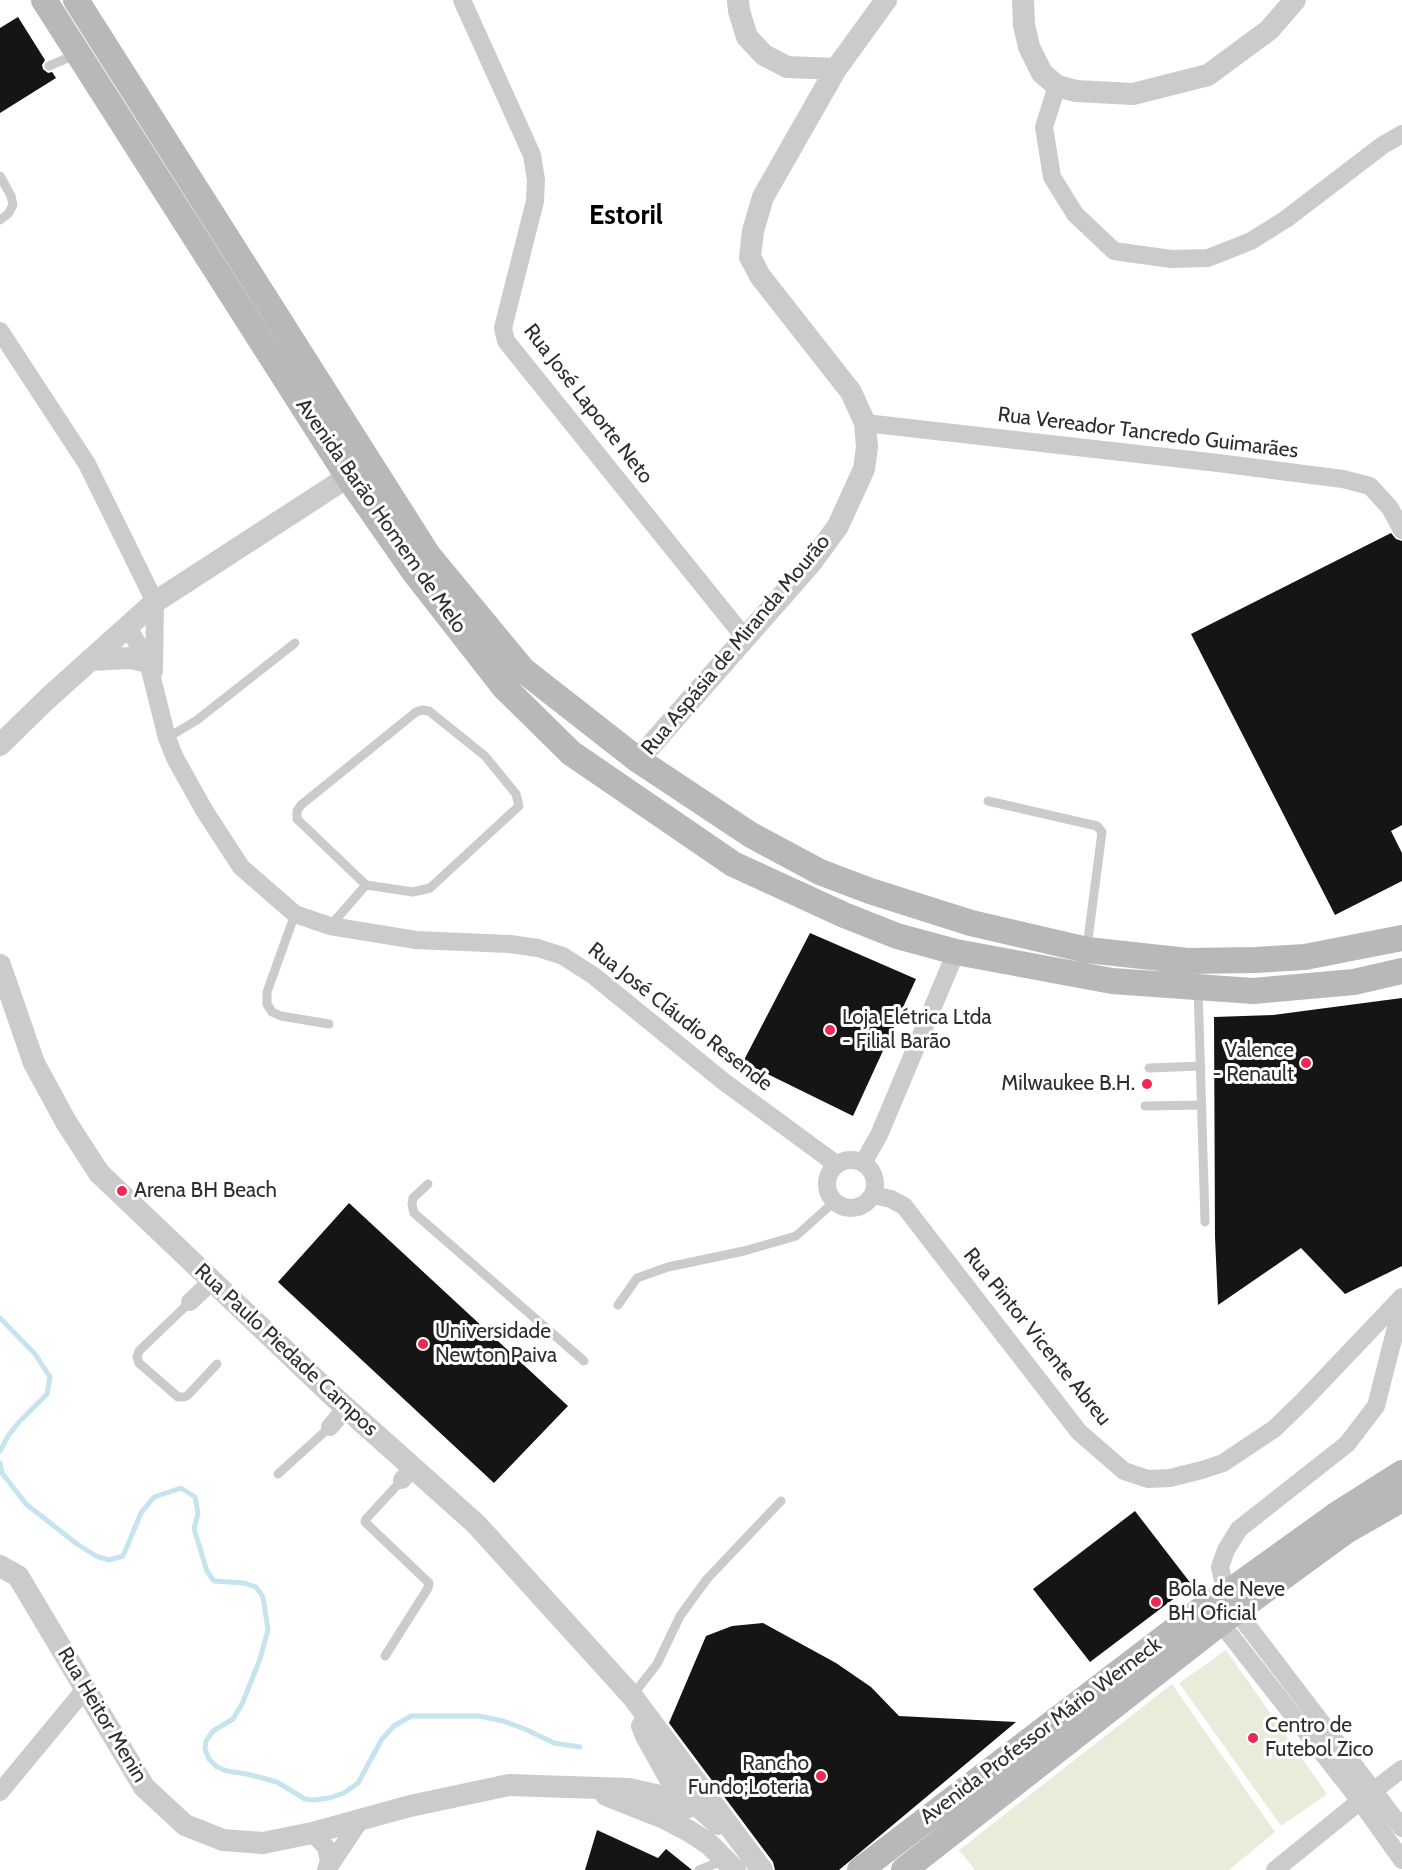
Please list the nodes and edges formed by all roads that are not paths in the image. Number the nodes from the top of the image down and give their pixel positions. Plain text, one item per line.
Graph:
1 (76, 0) edge
2 (462, 0) edge
3 (738, 0) edge
4 (886, 0) edge
5 (1023, 0) edge
6 (1295, 0) edge
7 (41, 2) edge
8 (78, 54) junction
9 (49, 66) dead end
10 (787, 67) junction
11 (836, 69) junction
12 (1057, 86) junction
13 (816, 104) junction
14 (1402, 134) edge
15 (0, 176) edge
16 (0, 220) edge
17 (0, 331) edge
18 (865, 423) junction
19 (359, 470) junction
20 (1402, 530) edge
21 (155, 602) junction
22 (128, 627) junction
23 (745, 638) junction
24 (295, 643) dead end
25 (90, 660) junction
26 (151, 672) junction
27 (167, 738) junction
28 (0, 745) edge
29 (571, 753) junction
30 (638, 760) junction
31 (988, 801) dead end
32 (366, 885) junction
33 (295, 914) junction
34 (330, 926) junction
35 (1014, 932) junction
36 (1399, 942) edge
37 (1087, 950) junction
38 (956, 952) junction
39 (0, 965) edge
40 (1402, 971) edge
41 (1198, 987) junction
42 (329, 1024) dead end
43 (1201, 1066) junction
44 (1149, 1068) dead end
45 (1202, 1105) junction
46 (1145, 1106) dead end
47 (863, 1163) junction
48 (836, 1164) junction
49 (428, 1184) dead end
50 (873, 1195) junction
51 (834, 1202) junction
52 (1205, 1222) dead end
53 (212, 1281) junction
54 (1402, 1297) edge
55 (190, 1302) joint
56 (1402, 1304) edge
57 (618, 1305) dead end
58 (584, 1361) dead end
59 (218, 1364) dead end
60 (346, 1408) junction
61 (330, 1427) joint
62 (1402, 1473) edge
63 (278, 1474) dead end
64 (407, 1474) junction
65 (1402, 1499) edge
66 (781, 1501) dead end
67 (6, 1574) edge
68 (1222, 1608) junction
69 (385, 1656) dead end
70 (86, 1688) junction
71 (632, 1696) junction
72 (646, 1736) junction
73 (1402, 1769) edge
74 (588, 1787) junction
75 (629, 1789) junction
76 (1374, 1789) junction
77 (0, 1792) edge
78 (682, 1801) junction
79 (1360, 1801) junction
80 (361, 1819) junction
81 (1402, 1828) edge
82 (312, 1833) junction
83 (747, 1848) junction
84 (723, 1858) edge
85 (1402, 1860) edge
86 (327, 1870) edge
87 (699, 1870) edge
88 (762, 1870) edge
89 (860, 1870) edge
90 (904, 1870) edge
91 (1275, 1870) edge

1 - 19 main road, Avenida Barão Homem de Melo
2 - 23 street, Rua José Laporte Neto
3 - 10 street
4 - 11 street, Rua Aspásia de Miranda Mourão
5 - 12 street
6 - 12 street
7 - 8 main road, Avenida Barão Homem de Melo
8 - 9 lane
8 - 19 main road, Avenida Barão Homem de Melo
10 - 11 street
10 - 13 street
11 - 13 street, Rua Aspásia de Miranda Mourão
12 - 14 street
13 - 18 street, Rua Aspásia de Miranda Mourão
15 - 16 lane
17 - 21 street, Rua José Cláudio Resende
18 - 20 street, Rua Vereador Tancredo Guimarães
18 - 23 street, Rua Aspásia de Miranda Mourão
19 - 21 street
19 - 29 main road, Avenida Barão Homem de Melo
19 - 30 main road, Avenida Barão Homem de Melo
21 - 22 street
21 - 26 street, Rua José Cláudio Resende
22 - 25 street
22 - 26 street, Rua José Cláudio Resende
23 - 30 street, Rua Aspásia de Miranda Mourão
24 - 27 lane
25 - 26 street
25 - 28 street
26 - 27 street, Rua José Cláudio Resende
27 - 33 street, Rua José Cláudio Resende
29 - 30 main road
29 - 38 main road, Avenida Barão Homem de Melo
30 - 35 main road, Avenida Barão Homem de Melo
31 - 37 lane
32 - 32 lane
32 - 34 lane
33 - 34 street, Rua José Cláudio Resende
33 - 42 lane
34 - 48 street, Rua José Cláudio Resende
35 - 37 main road, Avenida Barão Homem de Melo
35 - 38 main road
36 - 37 main road, Avenida Barão Homem de Melo
38 - 41 main road, Avenida Barão Homem de Melo
38 - 47 street
39 - 53 street, Rua Paulo Piedade Campos
40 - 41 main road, Avenida Barão Homem de Melo
41 - 43 lane
43 - 44 lane
43 - 45 lane
45 - 46 lane
45 - 52 lane
47 - 48 street
47 - 50 street
48 - 51 street
49 - 58 lane
50 - 51 street
50 - 54 street, Rua Pintor Vicente Abreu
51 - 57 lane
53 - 55 street
53 - 60 street, Rua Paulo Piedade Campos
55 - 59 lane
56 - 68 street
60 - 61 street
60 - 64 street, Rua Paulo Piedade Campos
61 - 63 lane
62 - 68 main road, Avenida Professor Mário Werneck
64 - 69 lane
64 - 71 street, Rua Paulo Piedade Campos
65 - 68 main road, Avenida Professor Mário Werneck
66 - 71 lane
67 - 70 street, Rua Heitor Menin
68 - 76 street
68 - 79 street
68 - 89 main road, Avenida Professor Mário Werneck
68 - 90 main road, Avenida Professor Mário Werneck
70 - 77 street
70 - 82 street, Rua Heitor Menin
71 - 72 street, Rua Paulo Piedade Campos
71 - 83 street, Rua Paulo Piedade Campos
72 - 75 street
72 - 78 street, Rua Paulo Piedade Campos
73 - 76 street
74 - 75 street, Rua Heitor Menin
74 - 80 street, Rua Heitor Menin
74 - 84 street, Rua Heitor Menin
75 - 78 street, Rua Heitor Menin
76 - 79 street
76 - 81 street
78 - 83 street, Rua Heitor Menin
78 - 84 street, Rua Paulo Piedade Campos
79 - 85 street
79 - 91 street
80 - 82 street, Rua Heitor Menin
80 - 86 street
82 - 86 street
83 - 88 street, Rua Paulo Piedade Campos
84 - 87 lane

